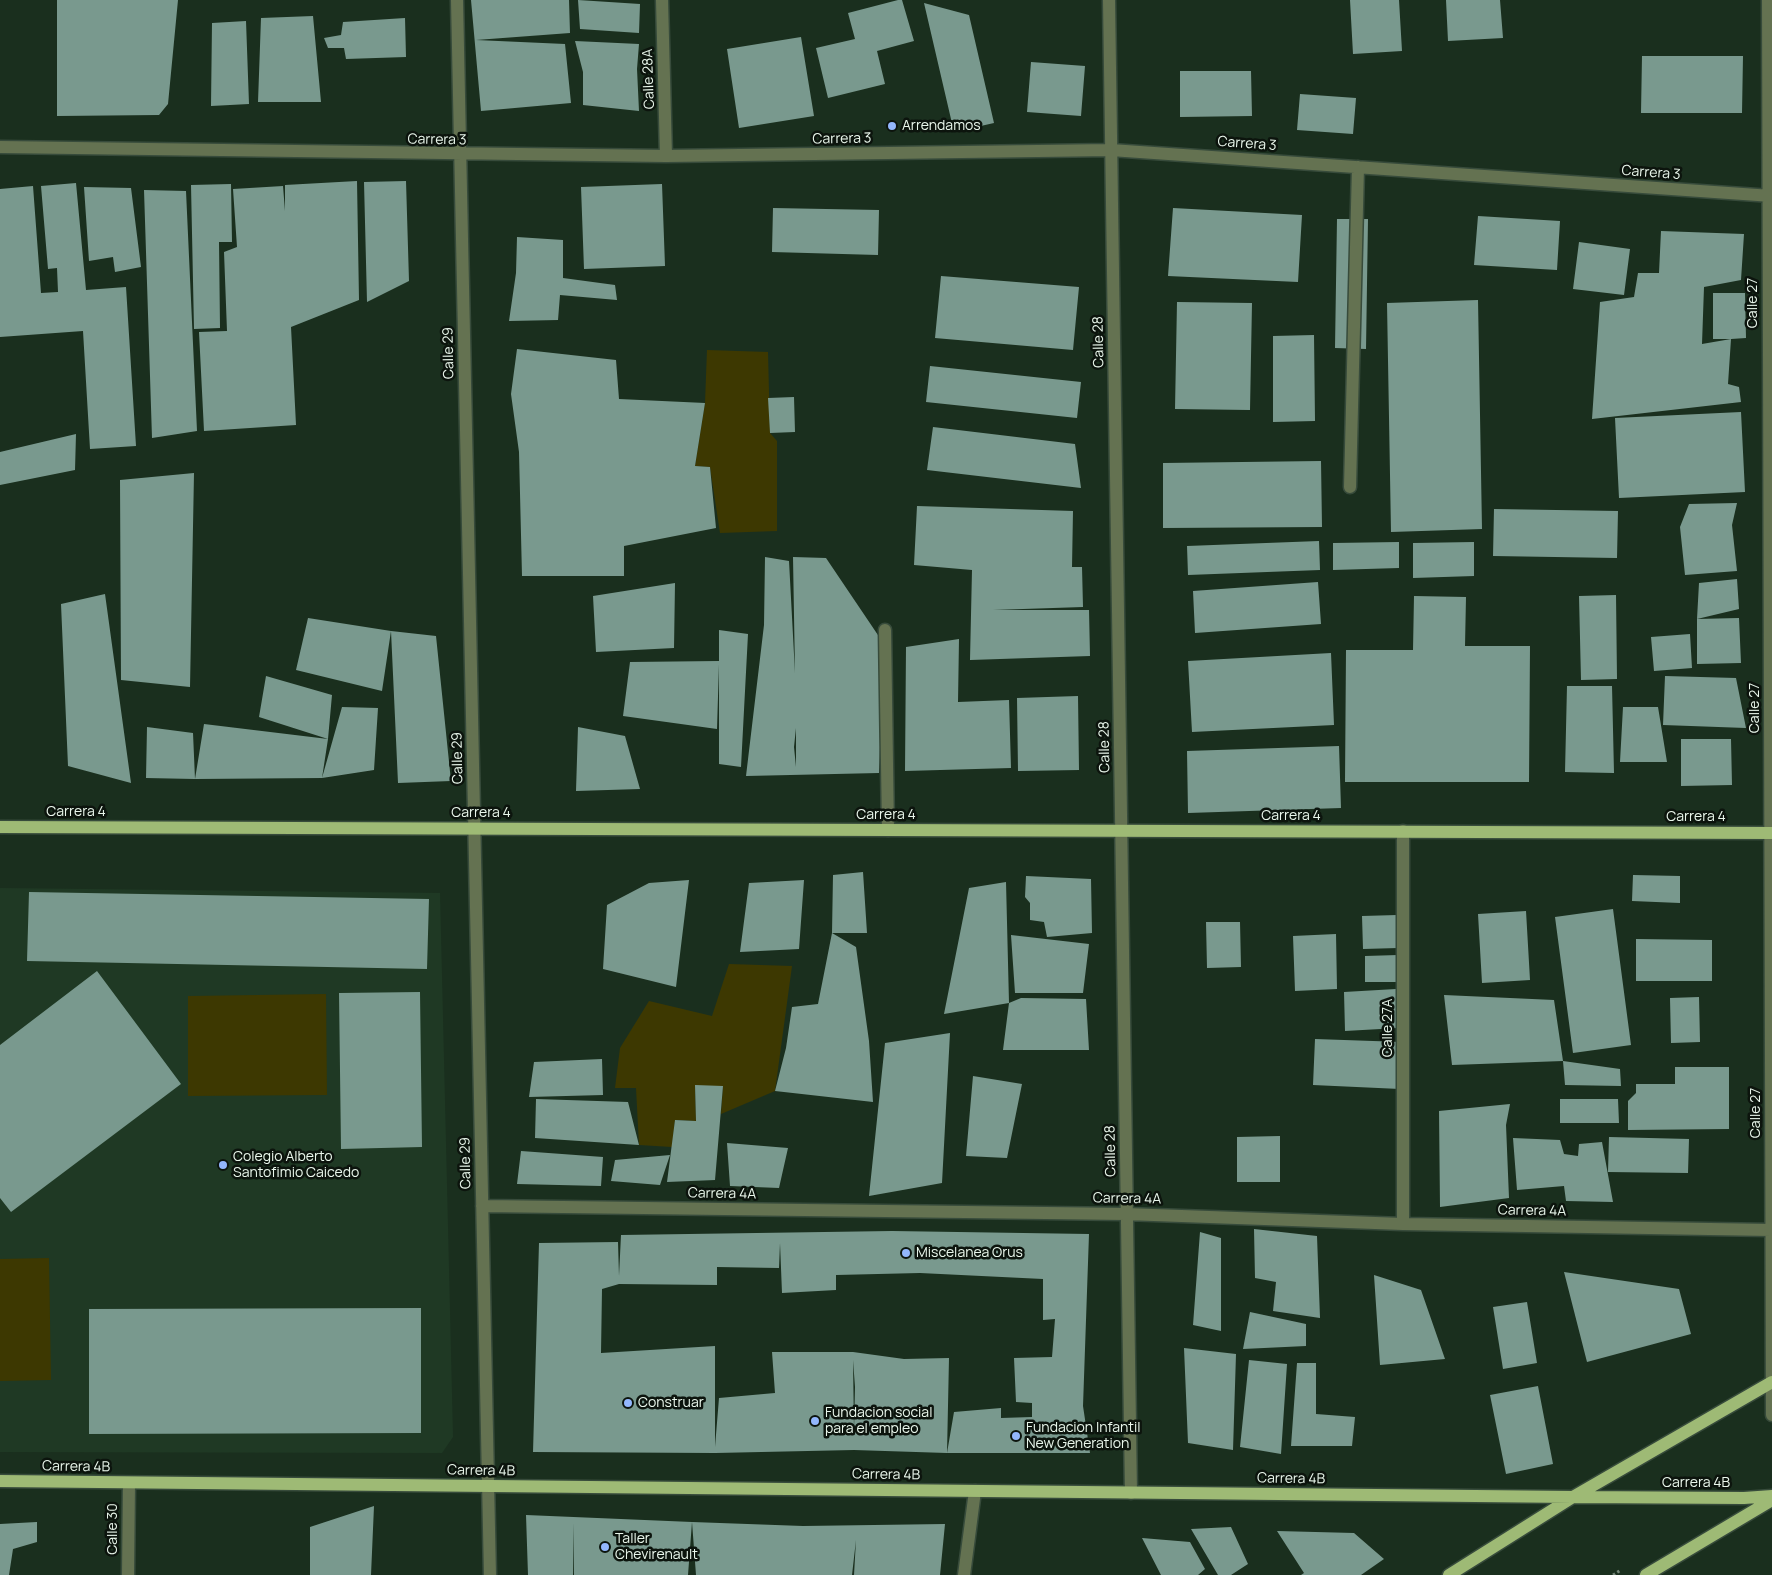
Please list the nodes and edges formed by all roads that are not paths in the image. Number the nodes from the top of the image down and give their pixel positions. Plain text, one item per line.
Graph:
1 (457, 0) edge
2 (662, 0) edge
3 (1109, 0) edge
4 (1768, 0) edge
5 (0, 147) edge
6 (1111, 150) junction
7 (460, 155) junction
8 (666, 156) junction
9 (1358, 167) junction
10 (1770, 196) edge
11 (1350, 487) dead end
12 (885, 630) dead end
13 (0, 827) edge
14 (474, 828) junction
15 (888, 830) junction
16 (1121, 830) junction
17 (1403, 831) junction
18 (1771, 832) edge
19 (482, 1206) junction
20 (1126, 1214) junction
21 (1403, 1224) junction
22 (1771, 1230) edge
23 (1772, 1382) edge
24 (1772, 1415) edge
25 (0, 1481) edge
26 (129, 1482) junction
27 (488, 1486) junction
28 (975, 1491) junction
29 (1131, 1493) junction
30 (1772, 1496) edge
31 (1574, 1497) junction
32 (1772, 1500) edge
33 (128, 1575) edge
34 (490, 1575) edge
35 (964, 1575) edge
36 (1449, 1575) edge
37 (1646, 1575) edge

1 - 7 street, Calle 29
2 - 8 street, Calle 28A
3 - 6 street, Calle 28
4 - 10 street, Calle 27
5 - 7 street, Carrera 3
6 - 8 street, Carrera 3
6 - 9 street, Carrera 3
6 - 16 street, Calle 28
7 - 8 street, Carrera 3
7 - 14 street, Calle 29
9 - 10 street, Carrera 3
9 - 11 street
10 - 18 street, Calle 27
12 - 15 street
13 - 14 main road, Carrera 4
14 - 15 main road, Carrera 4
14 - 19 street, Calle 29
15 - 16 main road, Carrera 4
16 - 17 main road, Carrera 4
16 - 20 street, Calle 28
17 - 18 main road, Carrera 4
17 - 21 street, Calle 27A
18 - 22 street, Calle 27
19 - 20 street, Carrera 4A
19 - 27 street, Calle 29
20 - 21 street, Carrera 4A
20 - 29 street, Calle 28
21 - 22 street, Carrera 4A
22 - 23 street, Calle 27
23 - 24 street, Calle 27
23 - 31 main road
25 - 26 main road, Carrera 4B
26 - 27 main road, Carrera 4B
26 - 33 street, Calle 30
27 - 28 main road, Carrera 4B
27 - 34 street, Calle 29
28 - 29 main road, Carrera 4B
28 - 35 street
29 - 31 main road, Carrera 4B
30 - 31 main road, Carrera 4B
31 - 36 main road
32 - 37 main road

